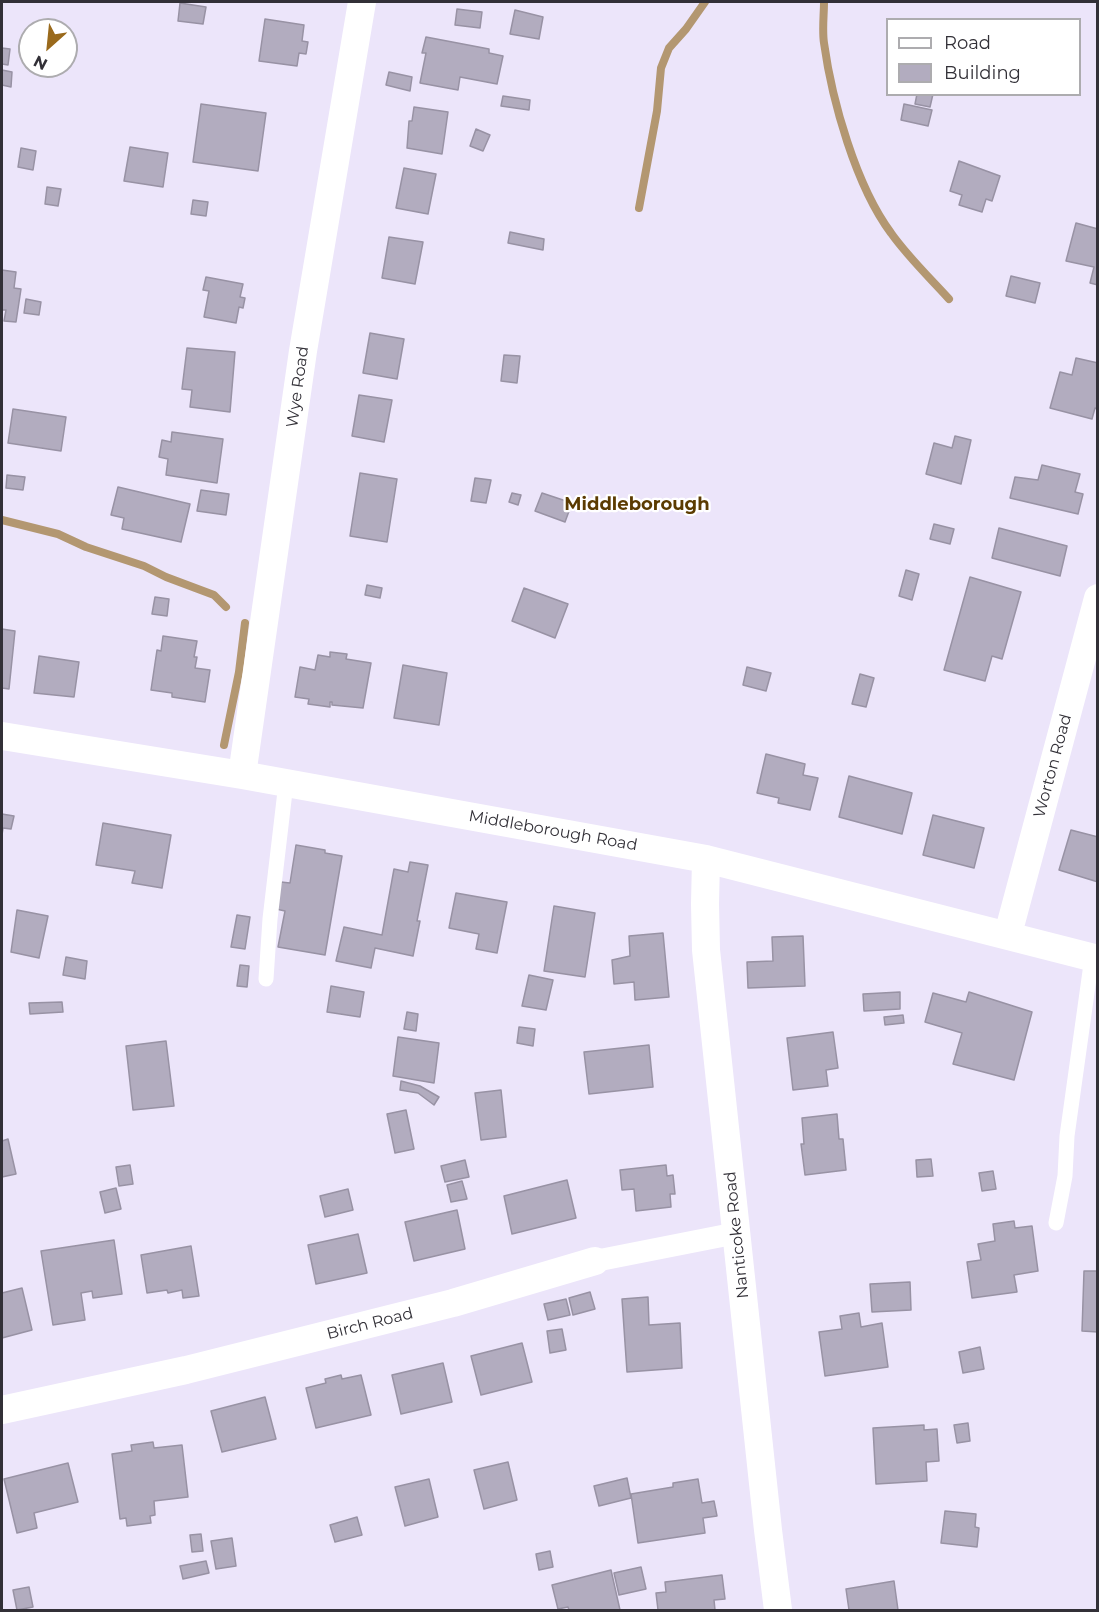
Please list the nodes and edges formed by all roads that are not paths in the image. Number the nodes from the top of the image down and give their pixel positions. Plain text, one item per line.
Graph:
1 (362, 2) edge
2 (1098, 598) edge
3 (2, 736) edge
4 (242, 775) junction
5 (286, 783) junction
6 (706, 859) junction
7 (1008, 934) junction
8 (1095, 958) edge
9 (266, 979) dead end
10 (1056, 1223) dead end
11 (737, 1233) junction
12 (595, 1261) joint
13 (2, 1410) edge
14 (778, 1611) edge

1 - 4 street, Wye Road
2 - 7 street, Worton Road
3 - 4 street, Middleborough Road
4 - 5 street, Middleborough Road
5 - 6 street, Middleborough Road
5 - 9 lane
6 - 7 street, Middleborough Road
6 - 11 street, Nanticoke Road
7 - 8 street, Middleborough Road
8 - 10 lane
11 - 12 street, Birch Road
11 - 14 street, Nanticoke Road
12 - 13 street, Birch Road

